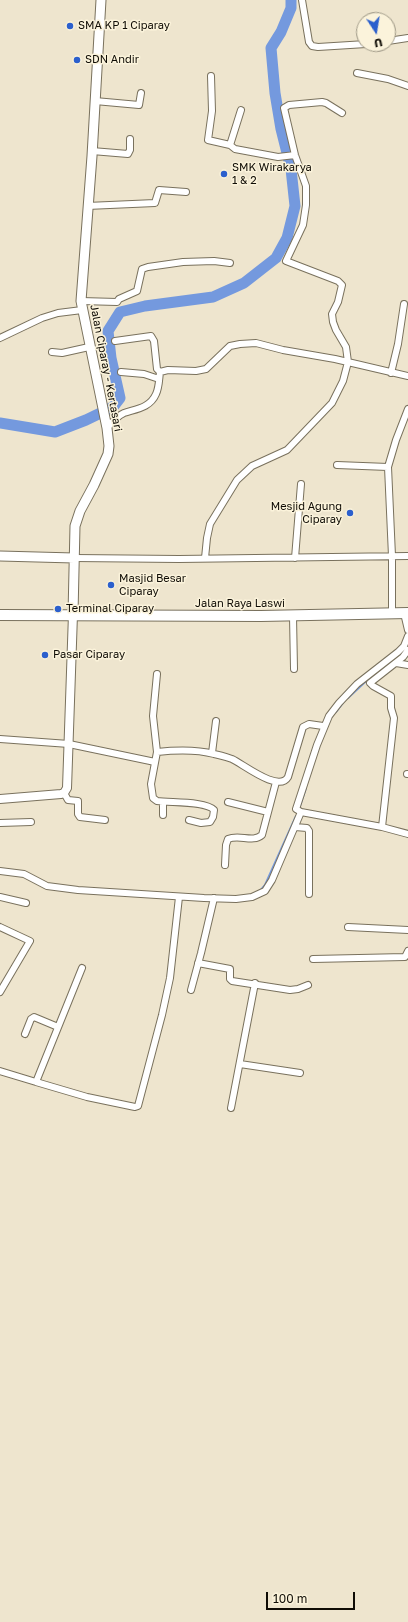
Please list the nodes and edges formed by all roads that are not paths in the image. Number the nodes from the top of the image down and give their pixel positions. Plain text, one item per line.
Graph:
1 (102, 0) edge
2 (302, 0) edge
3 (408, 38) edge
4 (396, 40) edge
5 (356, 45) edge
6 (356, 73) dead end
7 (212, 76) dead end
8 (408, 86) edge
9 (141, 93) dead end
10 (95, 101) junction
11 (241, 110) dead end
12 (342, 113) dead end
13 (130, 139) dead end
14 (230, 145) junction
15 (92, 151) junction
16 (295, 155) junction
17 (186, 192) dead end
18 (87, 206) junction
19 (230, 263) dead end
20 (404, 304) dead end
21 (81, 305) junction
22 (0, 338) edge
23 (115, 341) dead end
24 (89, 347) junction
25 (52, 352) dead end
26 (348, 362) junction
27 (121, 372) dead end
28 (391, 373) junction
29 (160, 376) junction
30 (408, 376) edge
31 (408, 409) edge
32 (106, 425) junction
33 (337, 465) dead end
34 (388, 467) junction
35 (300, 484) dead end
36 (0, 555) edge
37 (392, 556) junction
38 (408, 556) edge
39 (74, 558) junction
40 (205, 558) junction
41 (295, 558) junction
42 (406, 613) edge
43 (73, 614) junction
44 (392, 614) junction
45 (0, 615) edge
46 (293, 616) junction
47 (408, 630) edge
48 (408, 636) edge
49 (408, 650) edge
50 (401, 654) junction
51 (396, 663) junction
52 (408, 665) edge
53 (294, 669) dead end
54 (157, 674) dead end
55 (369, 678) junction
56 (216, 721) dead end
57 (323, 726) junction
58 (0, 739) edge
59 (69, 744) junction
60 (156, 752) junction
61 (212, 753) junction
62 (155, 762) junction
63 (276, 782) junction
64 (64, 793) junction
65 (0, 799) edge
66 (163, 802) junction
67 (228, 802) dead end
68 (299, 811) junction
69 (268, 812) junction
70 (163, 814) dead end
71 (105, 820) dead end
72 (189, 820) dead end
73 (32, 822) dead end
74 (0, 823) edge
75 (295, 827) junction
76 (382, 827) junction
77 (408, 834) edge
78 (225, 865) dead end
79 (0, 871) edge
80 (310, 894) dead end
81 (0, 896) edge
82 (179, 897) junction
83 (214, 898) junction
84 (26, 903) dead end
85 (0, 927) edge
86 (348, 927) dead end
87 (408, 930) edge
88 (408, 951) edge
89 (313, 959) dead end
90 (198, 963) junction
91 (82, 968) dead end
92 (255, 984) junction
93 (308, 985) dead end
94 (190, 990) dead end
95 (0, 992) edge
96 (58, 1027) junction
97 (25, 1034) dead end
98 (240, 1064) junction
99 (0, 1071) edge
100 (300, 1073) dead end
101 (36, 1082) junction
102 (231, 1108) dead end

1 - 10 main road, Jalan Ciparay - Kertasari
2 - 5 street
3 - 4 street
6 - 8 street
7 - 14 street
9 - 10 street
10 - 15 main road, Jalan Ciparay - Kertasari
11 - 14 street
12 - 16 street
13 - 15 street
14 - 16 street
15 - 18 main road, Jalan Ciparay - Kertasari
16 - 26 street
17 - 18 street
18 - 21 main road, Jalan Ciparay - Kertasari
19 - 21 street
20 - 28 street
21 - 22 street
21 - 24 main road, Jalan Ciparay - Kertasari
23 - 29 street
24 - 25 street
24 - 32 main road, Jalan Ciparay - Kertasari
26 - 28 street
26 - 29 street
26 - 40 street
27 - 29 street
28 - 30 street
29 - 32 street
31 - 34 street
32 - 39 main road, Jalan Ciparay - Kertasari
33 - 34 street
34 - 37 street
35 - 41 street
36 - 39 main road
37 - 38 street
37 - 41 street
37 - 44 street
39 - 40 street
39 - 43 main road, Jalan Ciparay - Kertasari
40 - 41 street
42 - 44 main road, Jalan Raya Laswi
42 - 47 street
43 - 45 main road, Jalan Raya Laswi
43 - 46 main road, Jalan Raya Laswi
43 - 59 street
44 - 46 main road, Jalan Raya Laswi
46 - 53 street
48 - 50 street
49 - 50 street
50 - 51 street
50 - 55 street
51 - 52 street
51 - 55 street
54 - 60 street
55 - 57 street
55 - 76 street
56 - 61 street
57 - 63 street
57 - 68 street
58 - 59 street
59 - 62 street
59 - 64 street
60 - 61 street
60 - 62 street
61 - 63 street
62 - 66 street
63 - 69 street
64 - 65 street
64 - 71 street
66 - 70 street
66 - 72 street
67 - 69 street
68 - 75 street
68 - 76 street
69 - 78 street
73 - 74 street
75 - 80 street
75 - 83 street
76 - 77 street
79 - 82 street
81 - 84 street
82 - 83 street
82 - 101 street
83 - 90 street
85 - 95 street
86 - 87 street
88 - 89 street
90 - 92 street
90 - 94 street
91 - 96 street
92 - 93 street
92 - 98 street
96 - 97 street
96 - 101 street
98 - 100 street
98 - 102 street
99 - 101 street

